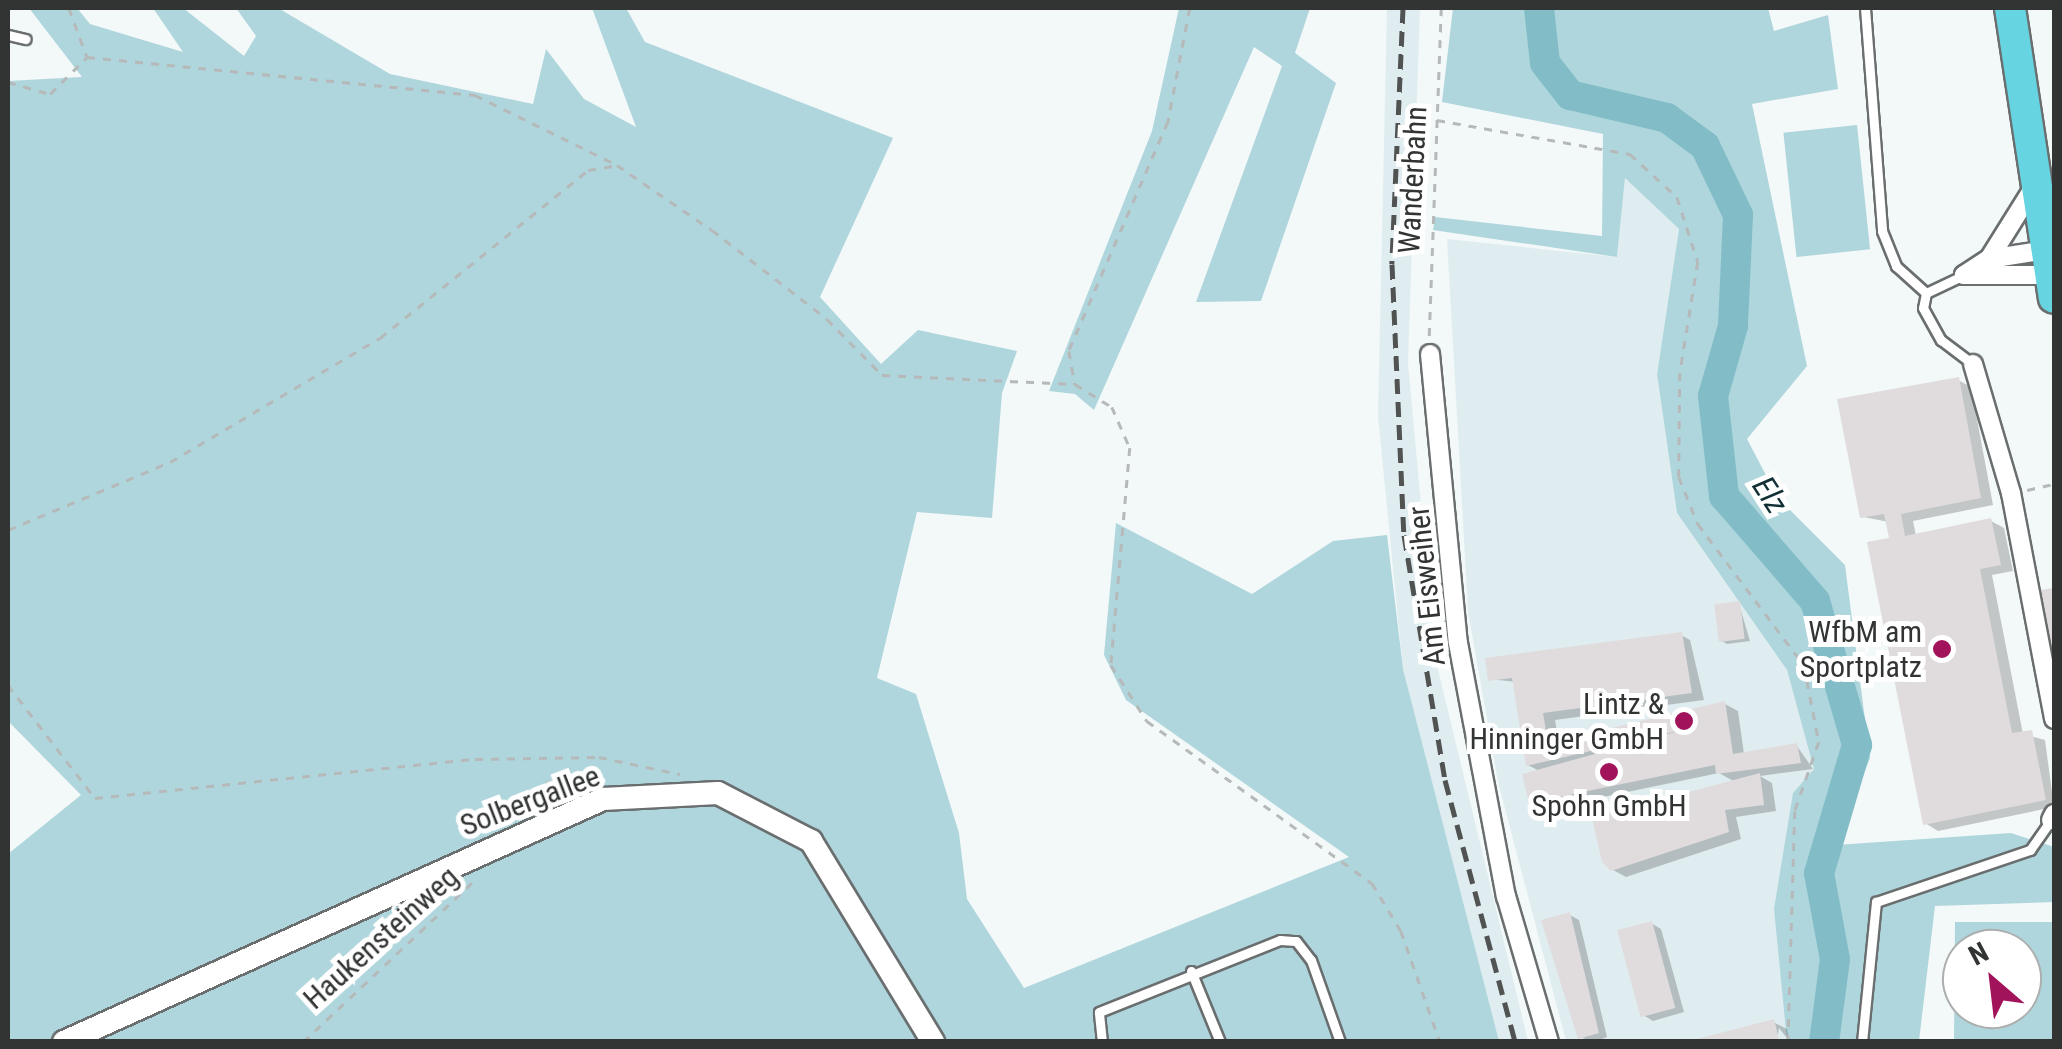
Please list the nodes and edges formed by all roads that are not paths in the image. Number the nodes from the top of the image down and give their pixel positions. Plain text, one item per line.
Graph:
1 (1865, 8) edge
2 (2010, 8) edge
3 (8, 35) edge
4 (26, 39) dead end
5 (2034, 187) junction
6 (1989, 259) junction
7 (2052, 270) edge
8 (1964, 276) junction
9 (1926, 292) junction
10 (1430, 354) road end
11 (1973, 364) joint
12 (2054, 720) edge
13 (2053, 817) edge
14 (1191, 971) junction
15 (64, 1042) edge
16 (933, 1042) edge
17 (1102, 1042) edge
18 (1220, 1042) edge
19 (1340, 1042) edge
20 (1549, 1042) edge
21 (1862, 1042) edge

1 - 9 lane
2 - 5 main road
3 - 4 lane
5 - 6 street
5 - 7 main road
6 - 7 street
6 - 8 street
7 - 8 street
8 - 9 lane
9 - 11 lane
10 - 20 street, Am Eisweiher
11 - 12 street
13 - 21 lane
14 - 17 lane
14 - 18 lane
14 - 19 lane
15 - 16 street, Solbergallee

